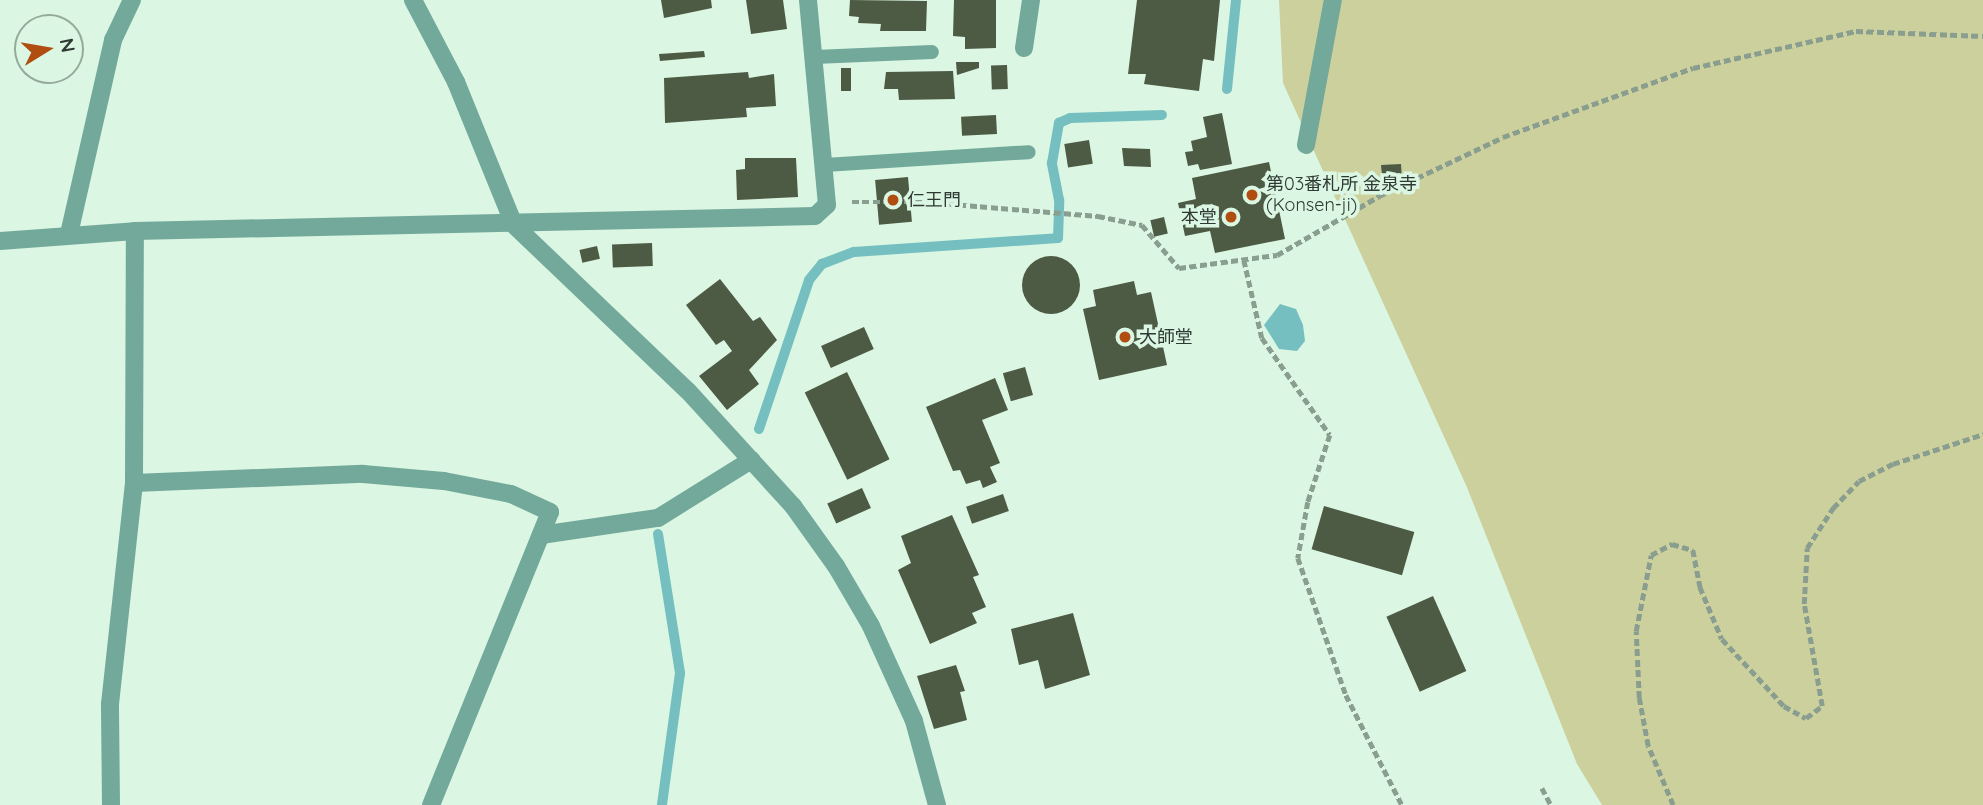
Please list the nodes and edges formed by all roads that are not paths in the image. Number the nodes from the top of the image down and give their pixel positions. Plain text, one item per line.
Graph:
1 (132, 0) edge
2 (413, 0) edge
3 (808, 0) edge
4 (1031, 0) edge
5 (1333, 0) edge
6 (1024, 48) dead end
7 (932, 52) dead end
8 (815, 57) junction
9 (1307, 145) dead end
10 (1029, 152) dead end
11 (825, 165) junction
12 (514, 226) junction
13 (135, 231) junction
14 (69, 234) junction
15 (0, 241) edge
16 (751, 460) junction
17 (134, 482) junction
18 (541, 535) junction
19 (111, 805) edge
20 (431, 805) edge
21 (937, 805) edge

1 - 14 street
2 - 12 street
3 - 8 street
4 - 6 street
5 - 9 street
7 - 8 lane
8 - 11 street
10 - 11 lane
11 - 12 street
12 - 13 street
12 - 16 street
13 - 14 street
13 - 17 street
14 - 15 street
16 - 18 street
16 - 21 street
17 - 18 street
17 - 19 street
18 - 20 street

